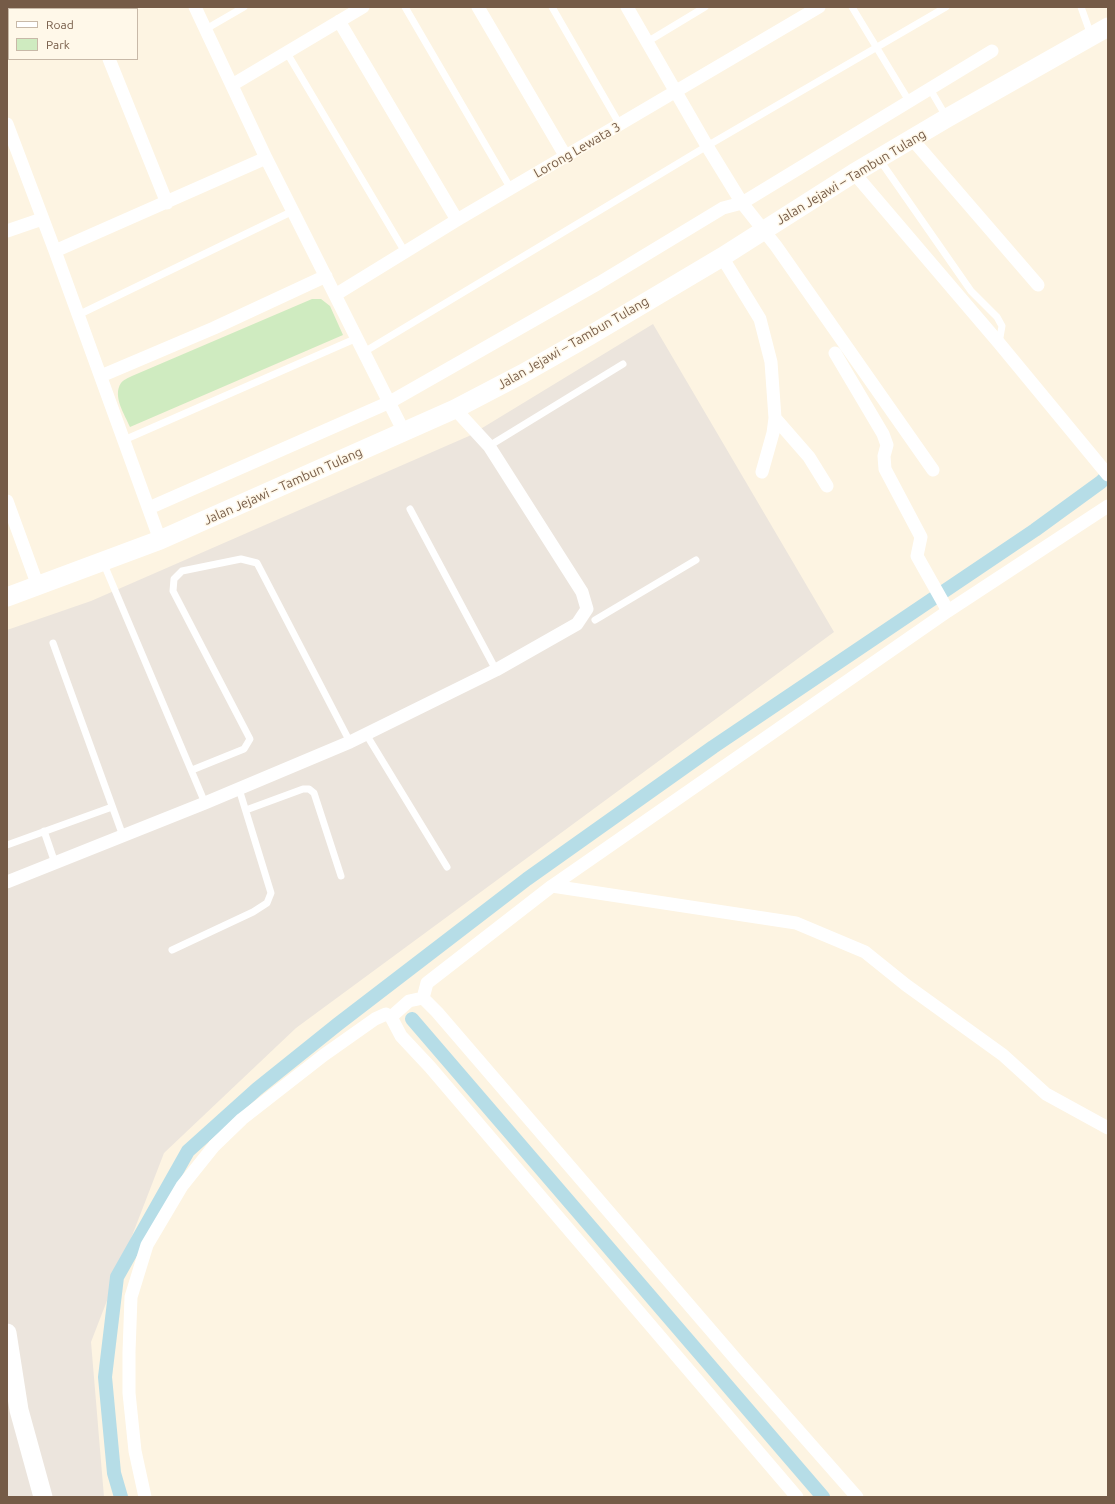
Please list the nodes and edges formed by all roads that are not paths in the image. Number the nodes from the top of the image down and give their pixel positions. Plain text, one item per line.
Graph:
1 (195, 7) edge
2 (244, 7) edge
3 (362, 7) edge
4 (405, 7) edge
5 (478, 7) edge
6 (552, 7) edge
7 (627, 7) edge
8 (706, 7) edge
9 (819, 7) edge
10 (852, 7) edge
11 (946, 7) edge
12 (1081, 7) edge
13 (339, 21) junction
14 (1108, 27) edge
15 (206, 29) junction
16 (1092, 37) junction
17 (647, 42) junction
18 (876, 48) junction
19 (992, 52) dead end
20 (287, 53) junction
21 (109, 60) edge
22 (232, 85) junction
23 (930, 89) junction
24 (676, 92) junction
25 (909, 101) junction
26 (947, 118) junction
27 (7, 124) edge
28 (620, 125) junction
29 (912, 139) junction
30 (707, 146) junction
31 (566, 157) junction
32 (266, 158) junction
33 (879, 159) junction
34 (854, 173) junction
35 (511, 189) junction
36 (166, 203) junction
37 (742, 203) junction
38 (293, 212) junction
39 (42, 218) junction
40 (457, 220) junction
41 (764, 230) junction
42 (7, 231) edge
43 (55, 251) junction
44 (405, 252) junction
45 (722, 257) junction
46 (326, 276) junction
47 (1038, 285) dead end
48 (335, 295) junction
49 (78, 315) junction
50 (357, 338) junction
51 (998, 343) junction
52 (364, 352) junction
53 (835, 353) dead end
54 (623, 364) dead end
55 (101, 376) junction
56 (390, 402) junction
57 (455, 409) junction
58 (775, 418) junction
59 (404, 432) junction
60 (124, 440) junction
61 (489, 446) junction
62 (933, 470) dead end
63 (762, 472) dead end
64 (1108, 475) edge
65 (827, 486) dead end
66 (7, 501) edge
67 (1108, 506) edge
68 (149, 508) junction
69 (410, 510) dead end
70 (160, 540) junction
71 (696, 560) dead end
72 (102, 561) junction
73 (38, 586) junction
74 (7, 597) edge
75 (946, 607) junction
76 (595, 620) dead end
77 (53, 643) dead end
78 (496, 670) junction
79 (366, 734) junction
80 (350, 742) junction
81 (192, 770) junction
82 (239, 789) junction
83 (205, 804) junction
84 (112, 807) junction
85 (246, 810) junction
86 (44, 831) junction
87 (122, 836) junction
88 (7, 845) edge
89 (55, 863) junction
90 (447, 868) dead end
91 (341, 876) dead end
92 (7, 882) edge
93 (552, 886) junction
94 (172, 950) dead end
95 (423, 998) junction
96 (391, 1017) junction
97 (1108, 1128) edge
98 (7, 1333) edge
99 (43, 1497) edge
100 (145, 1497) edge
101 (797, 1497) edge
102 (857, 1497) edge

1 - 15 street
2 - 15 lane
3 - 13 street
4 - 35 lane
5 - 31 street
6 - 28 lane
7 - 17 street
8 - 17 lane
9 - 24 street, Lorong Lewata 3
10 - 18 lane
11 - 18 lane
12 - 16 lane
13 - 20 street
13 - 40 street
14 - 16 street, Jalan Jejawi – Tambun Tulang
15 - 22 street
16 - 26 street, Jalan Jejawi – Tambun Tulang
17 - 24 street
18 - 25 lane
18 - 30 lane
19 - 23 street
20 - 22 street
20 - 44 lane
21 - 36 street
22 - 32 street
23 - 25 street
23 - 26 lane
24 - 28 street, Lorong Lewata 3
24 - 30 street
25 - 37 street
26 - 29 street, Jalan Jejawi – Tambun Tulang
27 - 39 street
28 - 31 street, Lorong Lewata 3
29 - 33 street, Jalan Jejawi – Tambun Tulang
29 - 47 street
30 - 37 street
30 - 52 lane
31 - 35 street, Lorong Lewata 3
32 - 36 street
32 - 38 street
33 - 34 street, Jalan Jejawi – Tambun Tulang
33 - 51 lane
34 - 41 street, Jalan Jejawi – Tambun Tulang
34 - 51 street
35 - 40 street, Lorong Lewata 3
36 - 43 street
37 - 41 street
37 - 56 street
38 - 46 street
38 - 49 lane
39 - 42 street
39 - 43 street
40 - 44 street, Lorong Lewata 3
41 - 45 street, Jalan Jejawi – Tambun Tulang
41 - 62 street
43 - 49 street
44 - 48 street, Lorong Lewata 3
45 - 57 street, Jalan Jejawi – Tambun Tulang
45 - 58 street
46 - 48 street
46 - 55 street
48 - 50 street
49 - 55 street
50 - 52 street
50 - 60 lane
51 - 64 street
52 - 56 street
53 - 75 street
54 - 61 lane
55 - 60 street
56 - 59 street
56 - 68 street
57 - 59 street, Jalan Jejawi – Tambun Tulang
57 - 61 street
58 - 63 street
58 - 65 street
59 - 70 street, Jalan Jejawi – Tambun Tulang
60 - 68 street
61 - 78 street
66 - 73 street
67 - 75 street
68 - 70 street
69 - 78 lane
70 - 72 street, Jalan Jejawi – Tambun Tulang
71 - 76 lane
72 - 73 street, Jalan Jejawi – Tambun Tulang
72 - 81 lane
73 - 74 street, Jalan Jejawi – Tambun Tulang
75 - 93 street
77 - 84 lane
78 - 79 street
79 - 80 street
79 - 90 lane
80 - 81 lane
80 - 82 street
81 - 83 lane
82 - 83 street
82 - 85 lane
83 - 87 street
84 - 86 lane
84 - 87 lane
85 - 91 lane
85 - 94 lane
86 - 88 lane
86 - 89 lane
87 - 89 street
89 - 92 street
93 - 95 street
93 - 97 street
95 - 96 street
95 - 102 street
96 - 100 street
96 - 101 street
98 - 99 street

